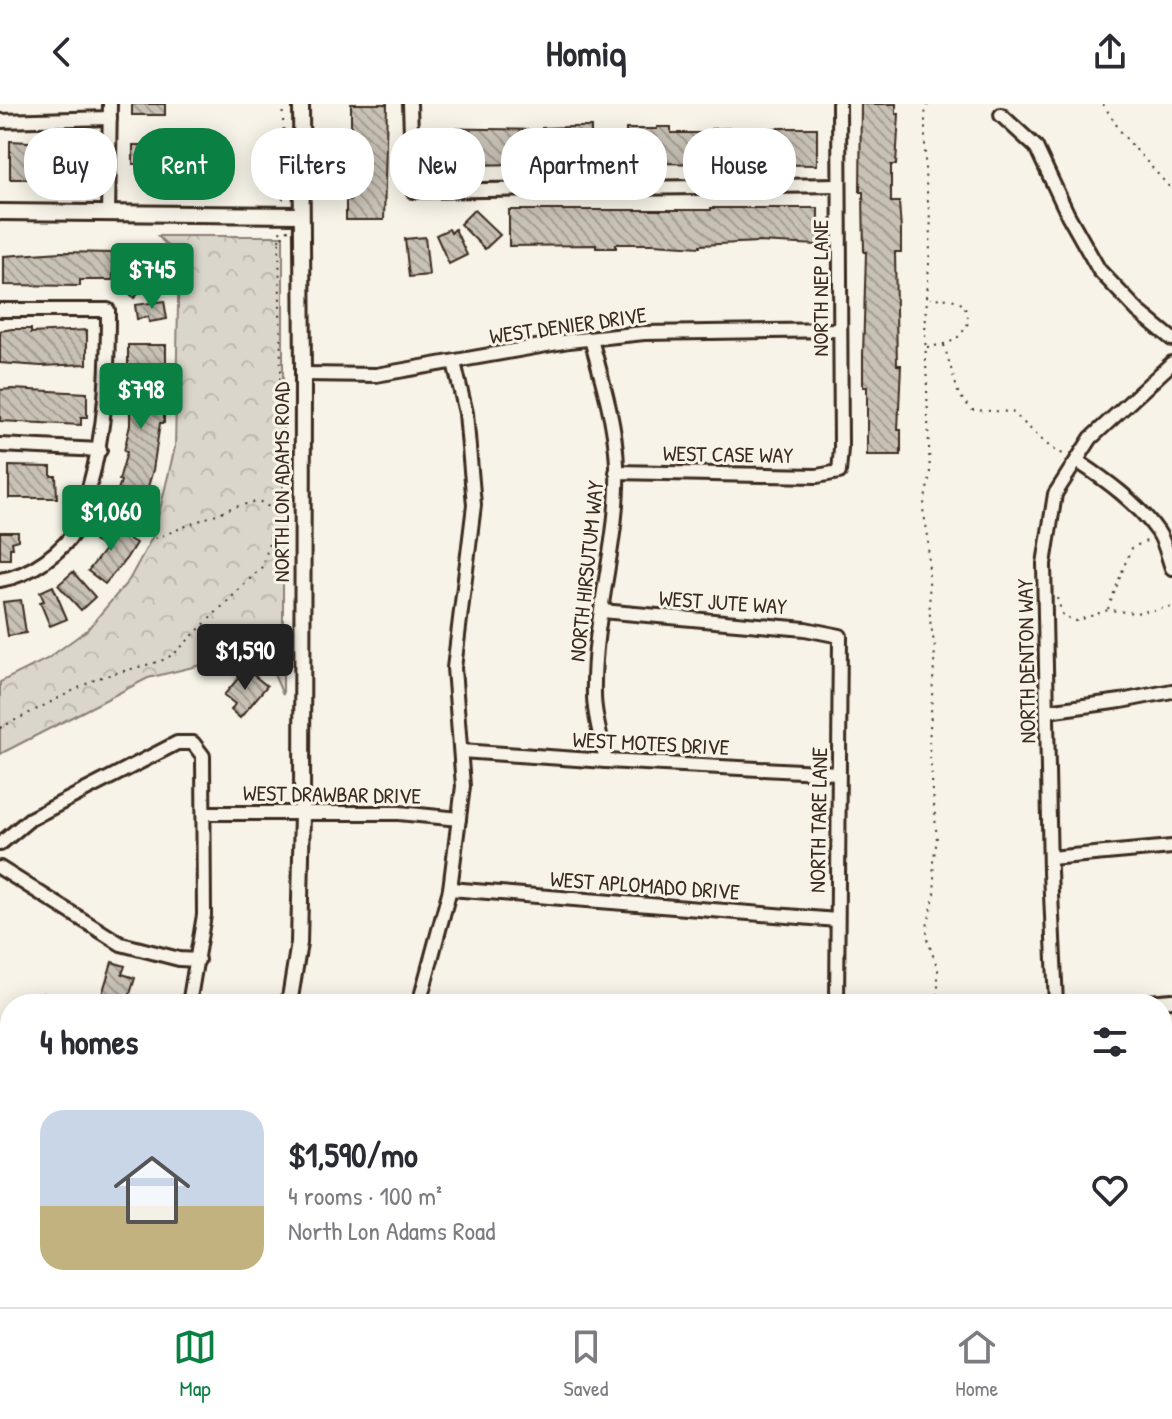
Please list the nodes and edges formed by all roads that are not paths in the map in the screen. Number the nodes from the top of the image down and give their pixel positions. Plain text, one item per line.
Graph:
1 (110, 104) edge
2 (301, 104) edge
3 (410, 104) edge
4 (839, 104) edge
5 (1001, 115) dead end
6 (110, 118) junction
7 (0, 121) edge
8 (839, 185) junction
9 (0, 212) edge
10 (108, 214) junction
11 (300, 215) junction
12 (0, 310) edge
13 (840, 330) junction
14 (591, 339) junction
15 (1172, 339) edge
16 (454, 362) junction
17 (1172, 363) edge
18 (303, 374) junction
19 (0, 445) edge
20 (100, 450) junction
21 (1077, 461) junction
22 (616, 472) junction
23 (839, 472) joint
24 (1172, 568) edge
25 (0, 580) edge
26 (602, 611) junction
27 (840, 636) joint
28 (1172, 691) edge
29 (1047, 711) junction
30 (461, 751) junction
31 (606, 761) junction
32 (838, 773) junction
33 (205, 813) junction
34 (302, 813) junction
35 (459, 819) junction
36 (0, 844) edge
37 (1172, 847) edge
38 (1050, 858) junction
39 (0, 868) edge
40 (450, 889) junction
41 (837, 920) junction
42 (198, 960) junction
43 (191, 994) edge
44 (291, 994) edge
45 (422, 994) edge
46 (837, 994) edge
47 (1056, 994) edge

1 - 6 street
2 - 11 street, NORTH LON ADAMS ROAD
3 - 8 street
4 - 8 street, NORTH NEP LANE
5 - 15 street
6 - 7 street
6 - 10 street
8 - 13 street, NORTH NEP LANE
9 - 10 street
10 - 11 street
11 - 18 street, NORTH LON ADAMS ROAD
12 - 20 street
13 - 14 street, WEST DENIER DRIVE
13 - 23 street, NORTH NEP LANE
14 - 16 street, WEST DENIER DRIVE
14 - 22 street, NORTH HIRSUTUM WAY
16 - 18 street, WEST DENIER DRIVE
16 - 30 street
17 - 21 street, NORTH DENTON WAY
18 - 34 street, NORTH LON ADAMS ROAD
19 - 20 street
20 - 25 street
21 - 24 street
21 - 29 street, NORTH DENTON WAY
22 - 23 street, WEST CASE WAY
22 - 26 street, NORTH HIRSUTUM WAY
26 - 27 street, WEST JUTE WAY
26 - 31 street, NORTH HIRSUTUM WAY
27 - 32 street, NORTH TARE LANE
28 - 29 street
29 - 38 street, NORTH DENTON WAY
30 - 31 street, WEST MOTES DRIVE
30 - 35 street
31 - 32 street, WEST MOTES DRIVE
32 - 41 street, NORTH TARE LANE
33 - 34 street, WEST DRAWBAR DRIVE
33 - 36 street
33 - 42 street
34 - 35 street, WEST DRAWBAR DRIVE
34 - 44 street, NORTH LON ADAMS ROAD
35 - 40 street
37 - 38 street
38 - 47 street, NORTH DENTON WAY
39 - 42 street
40 - 41 street, WEST APLOMADO DRIVE
40 - 45 street
41 - 46 street, NORTH TARE LANE
42 - 43 street

